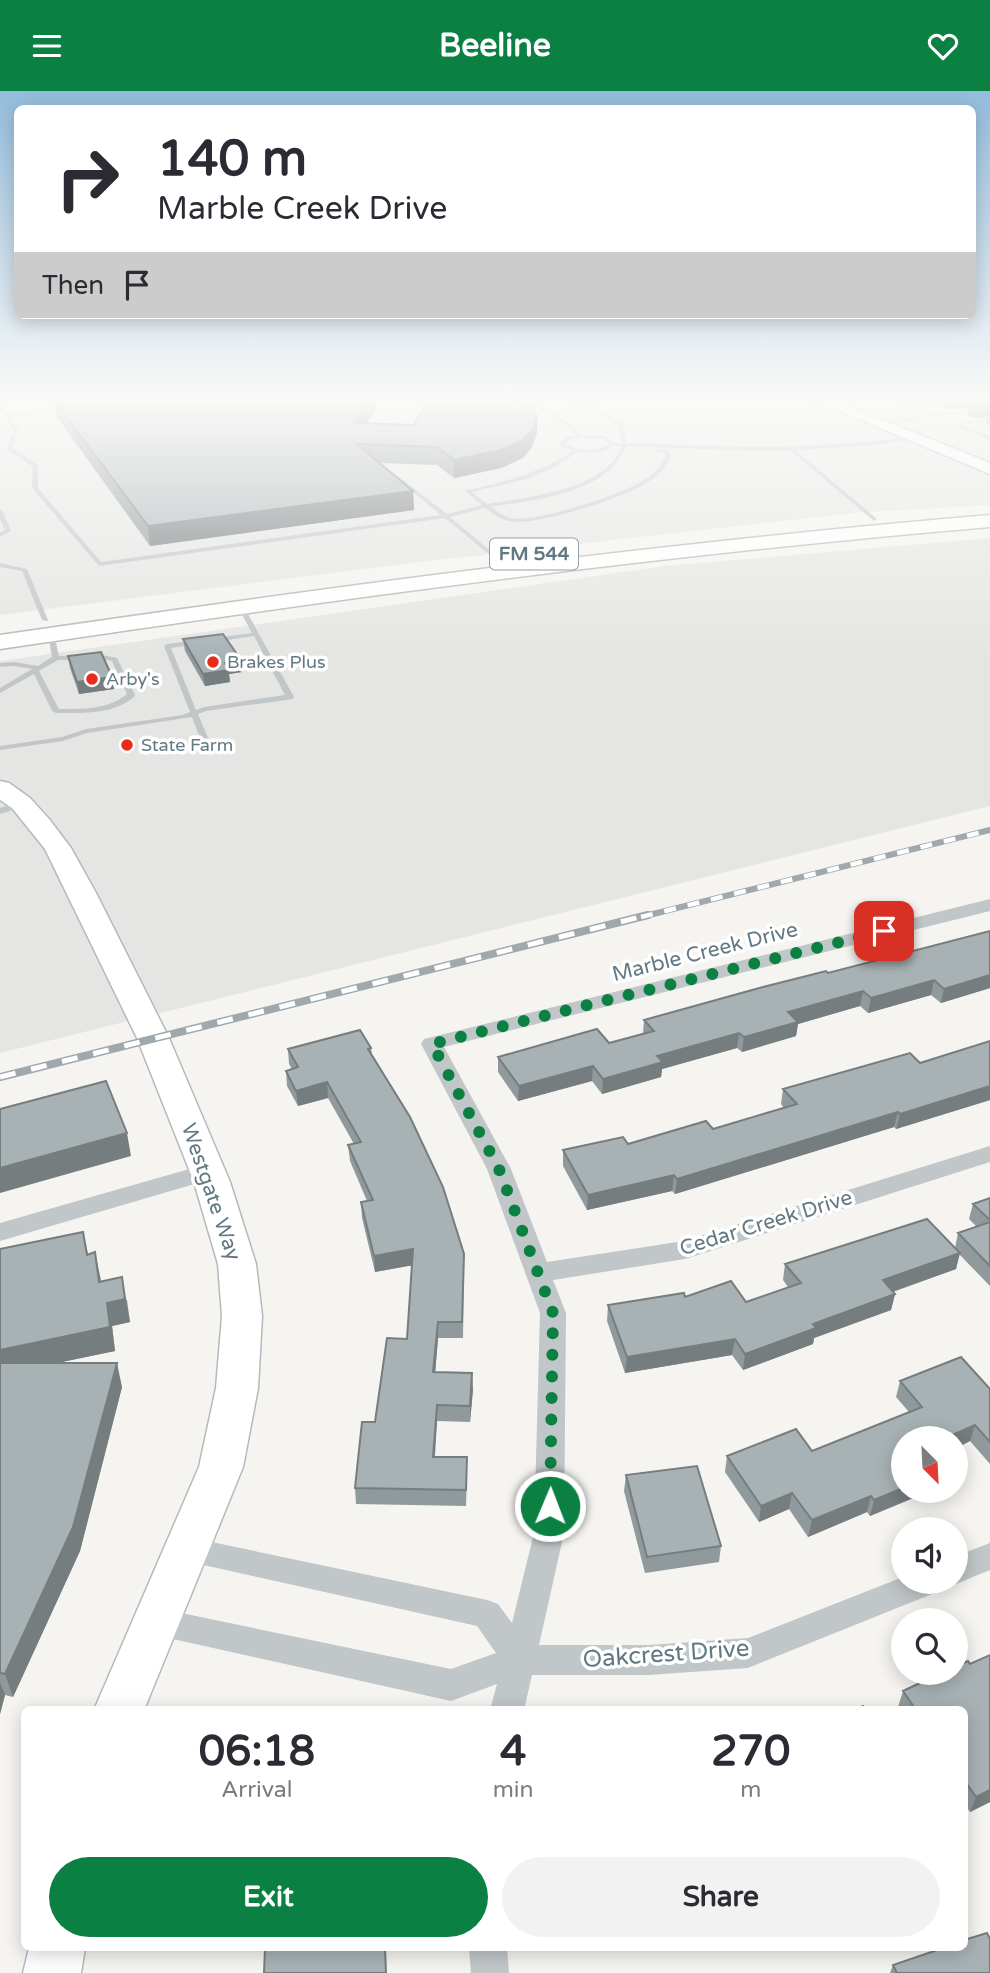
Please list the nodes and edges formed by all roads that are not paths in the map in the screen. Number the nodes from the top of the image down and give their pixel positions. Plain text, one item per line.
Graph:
1 (34, 484) edge
2 (406, 484) edge
3 (497, 484) edge
4 (581, 484) edge
5 (642, 484) edge
6 (832, 484) edge
7 (486, 506) junction
8 (990, 509) edge
9 (0, 512) edge
10 (446, 516) junction
11 (874, 519) junction
12 (990, 521) edge
13 (0, 535) edge
14 (0, 565) edge
15 (505, 565) junction
16 (241, 607) junction
17 (0, 627) edge
18 (48, 627) junction
19 (256, 634) junction
20 (0, 642) edge
21 (56, 658) junction
22 (0, 665) edge
23 (37, 669) junction
24 (0, 691) edge
25 (193, 714) junction
26 (204, 738) dead end
27 (0, 748) edge
28 (7, 801) edge
29 (990, 905) edge
30 (990, 1154) edge
31 (207, 1172) junction
32 (0, 1232) edge
33 (538, 1273) junction
34 (188, 1550) junction
35 (990, 1556) edge
36 (968, 1565) edge
37 (896, 1594) edge
38 (157, 1623) junction
39 (519, 1660) junction
40 (121, 1706) edge
41 (509, 1706) edge
42 (56, 1951) edge
43 (488, 1951) edge
44 (52, 1973) edge
45 (490, 1973) edge

1 - 10 lane
2 - 10 lane
3 - 7 lane
4 - 7 lane
5 - 7 lane
6 - 11 lane
7 - 10 lane
8 - 11 main road, FM 544 / FM 544
9 - 13 lane
10 - 15 lane
11 - 15 main road, FM 544 / FM 544
12 - 15 main road, FM 544 / FM 544
14 - 18 lane
15 - 16 main road, FM 544 / FM 544
15 - 18 main road, FM 544 / FM 544
16 - 18 main road, FM 544 / FM 544
16 - 19 lane
17 - 18 main road, FM 544 / FM 544
18 - 20 main road, FM 544 / FM 544
18 - 21 lane
19 - 25 lane
19 - 25 lane
21 - 23 lane
21 - 23 lane
22 - 23 lane
23 - 24 lane
25 - 26 lane
25 - 27 lane
28 - 31 street, Westgate Way
29 - 33 street, Marble Creek Drive
30 - 33 street, Cedar Creek Drive
31 - 32 street
31 - 34 street, Westgate Way
33 - 39 street
34 - 38 street, Westgate Way
34 - 39 street
35 - 36 street
37 - 39 street, Oakcrest Drive
38 - 39 street, Oakcrest Drive
38 - 40 street, Westgate Way
39 - 41 street
42 - 44 street
43 - 45 street

